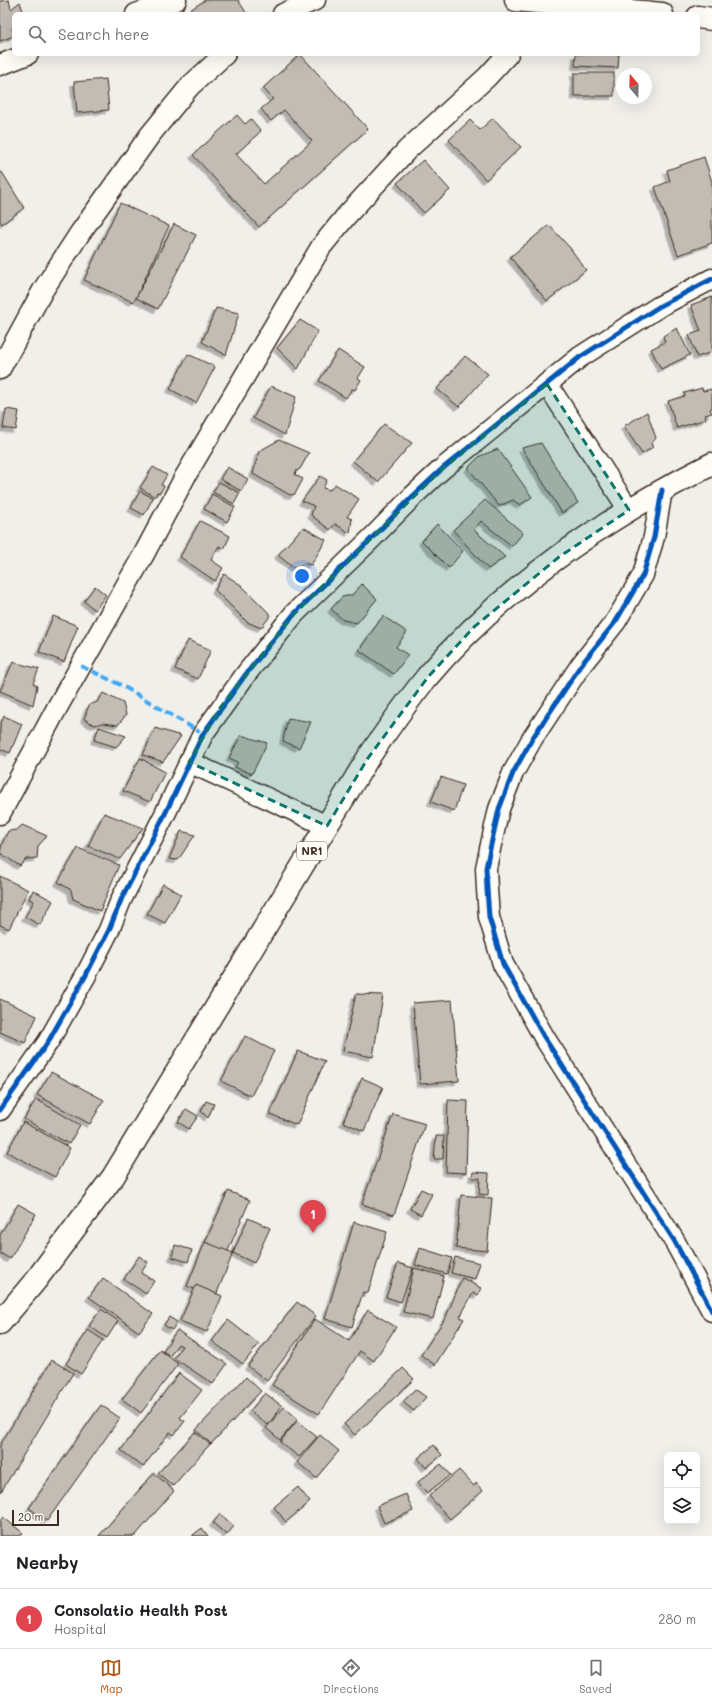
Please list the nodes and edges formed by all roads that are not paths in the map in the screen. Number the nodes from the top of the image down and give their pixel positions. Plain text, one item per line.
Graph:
1 (176, 0) edge
2 (315, 0) edge
3 (527, 5) edge
4 (142, 12) edge
5 (288, 12) edge
6 (632, 12) edge
7 (700, 17) edge
8 (712, 19) edge
9 (23, 56) edge
10 (223, 56) edge
11 (506, 56) edge
12 (0, 65) edge
13 (712, 279) edge
14 (0, 369) edge
15 (547, 384) junction
16 (712, 464) edge
17 (662, 490) junction
18 (629, 510) junction
19 (189, 762) junction
20 (0, 814) edge
21 (327, 826) junction
22 (0, 1110) edge
23 (712, 1311) edge
24 (0, 1323) edge

1 - 4 street
2 - 5 street
3 - 6 highway
7 - 8 highway
9 - 12 street
10 - 14 street
11 - 20 street
13 - 15 street
15 - 18 street
15 - 19 street
16 - 17 highway, NR1
17 - 18 highway, NR1
17 - 23 street
18 - 21 highway, NR1
19 - 21 street
19 - 22 street
21 - 24 highway, NR1

